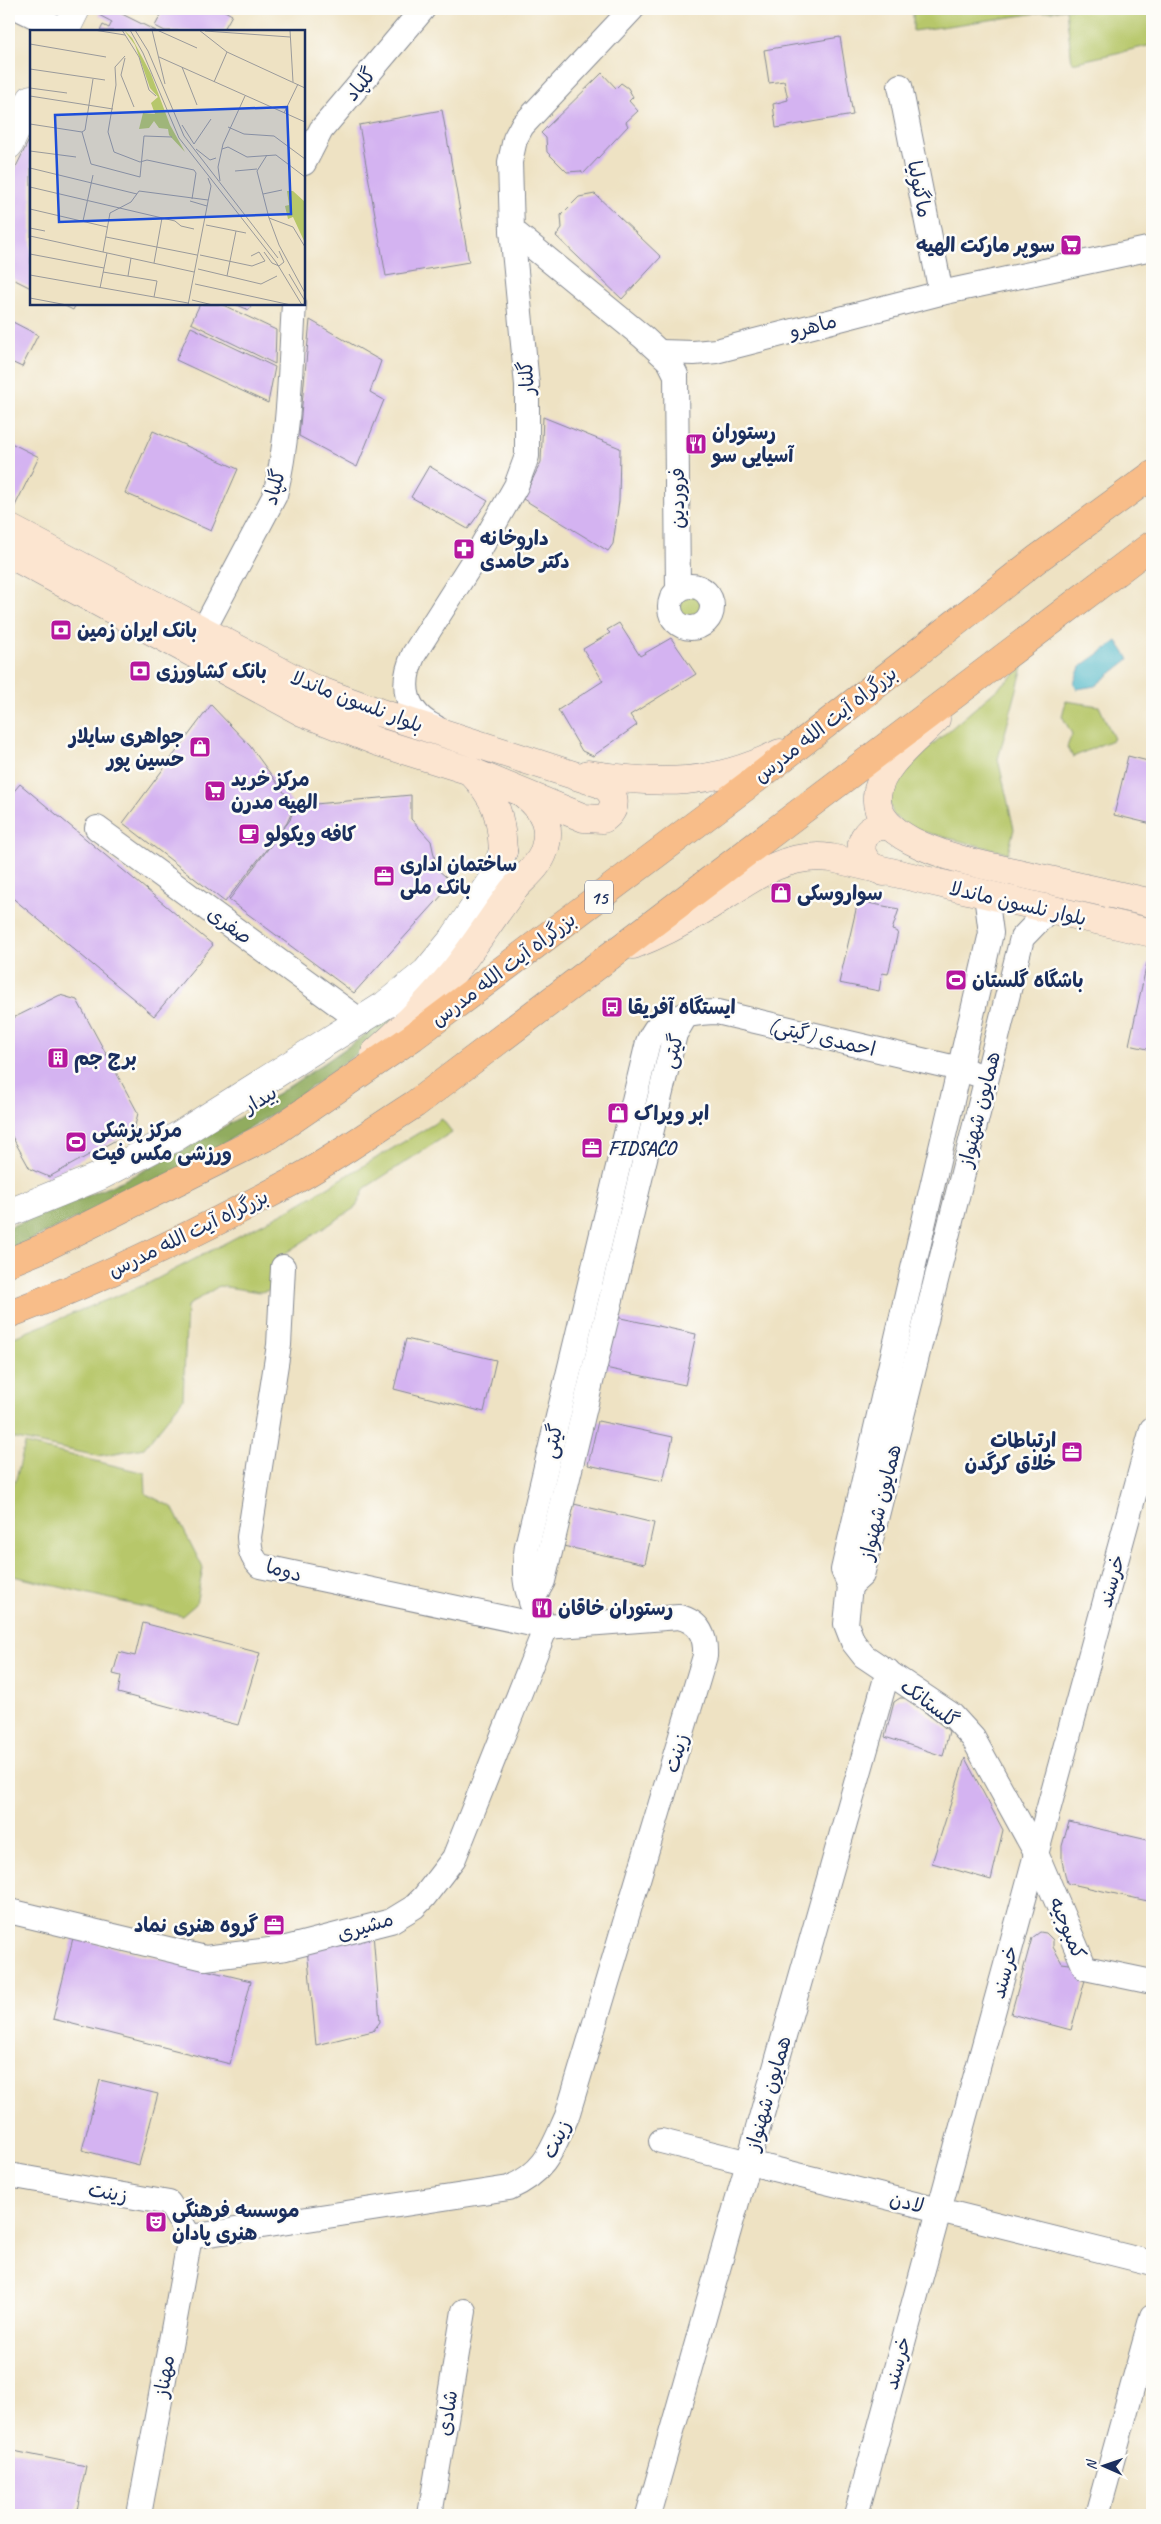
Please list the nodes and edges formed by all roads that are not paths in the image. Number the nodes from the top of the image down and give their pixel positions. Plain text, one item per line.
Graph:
1 (20, 9) edge
2 (76, 9) edge
3 (423, 9) edge
4 (632, 9) edge
5 (63, 30) edge
6 (66, 30) edge
7 (900, 86) dead end
8 (30, 101) edge
9 (9, 145) edge
10 (305, 161) edge
11 (512, 230) junction
12 (1152, 248) edge
13 (941, 293) junction
14 (294, 305) edge
15 (660, 352) junction
16 (1152, 476) edge
17 (9, 528) edge
18 (1152, 545) edge
19 (9, 554) edge
20 (678, 590) dead end
21 (197, 641) junction
22 (972, 682) junction
23 (454, 737) junction
24 (804, 742) junction
25 (555, 768) junction
26 (470, 771) junction
27 (524, 794) junction
28 (891, 826) junction
29 (97, 828) dead end
30 (503, 851) junction
31 (532, 869) junction
32 (884, 872) junction
33 (986, 896) junction
34 (1152, 903) edge
35 (1049, 910) junction
36 (1152, 933) edge
37 (622, 950) junction
38 (685, 1017) joint
39 (362, 1022) junction
40 (960, 1069) junction
41 (986, 1077) junction
42 (328, 1096) junction
43 (9, 1214) edge
44 (9, 1262) edge
45 (283, 1267) dead end
46 (9, 1314) edge
47 (1152, 1429) edge
48 (852, 1577) junction
49 (546, 1627) junction
50 (705, 1656) joint
51 (888, 1671) junction
52 (1036, 1854) junction
53 (9, 1911) edge
54 (1152, 1982) edge
55 (661, 2141) dead end
56 (748, 2163) junction
57 (9, 2175) edge
58 (938, 2210) junction
59 (190, 2236) junction
60 (1152, 2264) edge
61 (464, 2311) dead end
62 (1152, 2316) edge
63 (139, 2515) edge
64 (430, 2515) edge
65 (648, 2515) edge
66 (856, 2515) edge
67 (1097, 2515) edge

1 - 5 street
2 - 6 street
3 - 10 street, گلپاد
4 - 11 street, گلنار
7 - 13 street, ماگنولیا
8 - 9 street
11 - 15 street
11 - 23 street, گلنار
12 - 13 street, ماهرو
13 - 15 street, ماهرو
14 - 21 street, گلپاد
15 - 20 street, فروردین
16 - 24 highway, بزرگراه آیت الله مدرس / 15
17 - 21 main road, بلوار نلسون ماندلا
18 - 22 highway, بزرگراه آیت الله مدرس
19 - 21 main road, بلوار نلسون ماندلا
21 - 23 main road, بلوار نلسون ماندلا
21 - 26 main road, بلوار نلسون ماندلا
22 - 28 main road
22 - 37 highway, بزرگراه آیت الله مدرس
23 - 25 main road, بلوار نلسون ماندلا
24 - 25 main road
24 - 42 highway, بزرگراه آیت الله مدرس / 15
25 - 27 main road, بلوار نلسون ماندلا
26 - 27 main road, بلوار نلسون ماندلا
26 - 30 main road
27 - 31 main road
28 - 32 main road
28 - 34 main road, بلوار نلسون ماندلا
29 - 39 street, صفری
30 - 31 main road
30 - 39 street, بیدار
31 - 42 main road
32 - 33 main road, بلوار نلسون ماندلا
32 - 37 main road, بلوار نلسون ماندلا
33 - 35 main road, بلوار نلسون ماندلا
33 - 40 street, همایون شهنواز
35 - 36 main road, بلوار نلسون ماندلا
35 - 41 street, همایون شهنواز
37 - 46 highway, بزرگراه آیت الله مدرس
38 - 40 street, احمدی (گیتی)
38 - 49 street, گیتی
39 - 43 street, بیدار
40 - 41 street
40 - 48 street, همایون شهنواز
41 - 48 street, همایون شهنواز
42 - 44 highway, بزرگراه آیت الله مدرس / 15
45 - 49 street, دوما
47 - 52 street, خرسند
48 - 51 street, گلستانک
49 - 50 street, دوما
49 - 53 street, مشیری
50 - 59 street, زینت
51 - 52 street, گلستانک
51 - 56 street, همایون شهنواز
52 - 54 street, کمبوجیه
52 - 58 street, خرسند
55 - 56 street, لادن
56 - 58 street, لادن
56 - 65 street, همایون شهنواز
57 - 59 street, زینت
58 - 60 street, لادن
58 - 66 street, خرسند
59 - 63 street, مهناز
61 - 64 street, شادی
62 - 67 street

